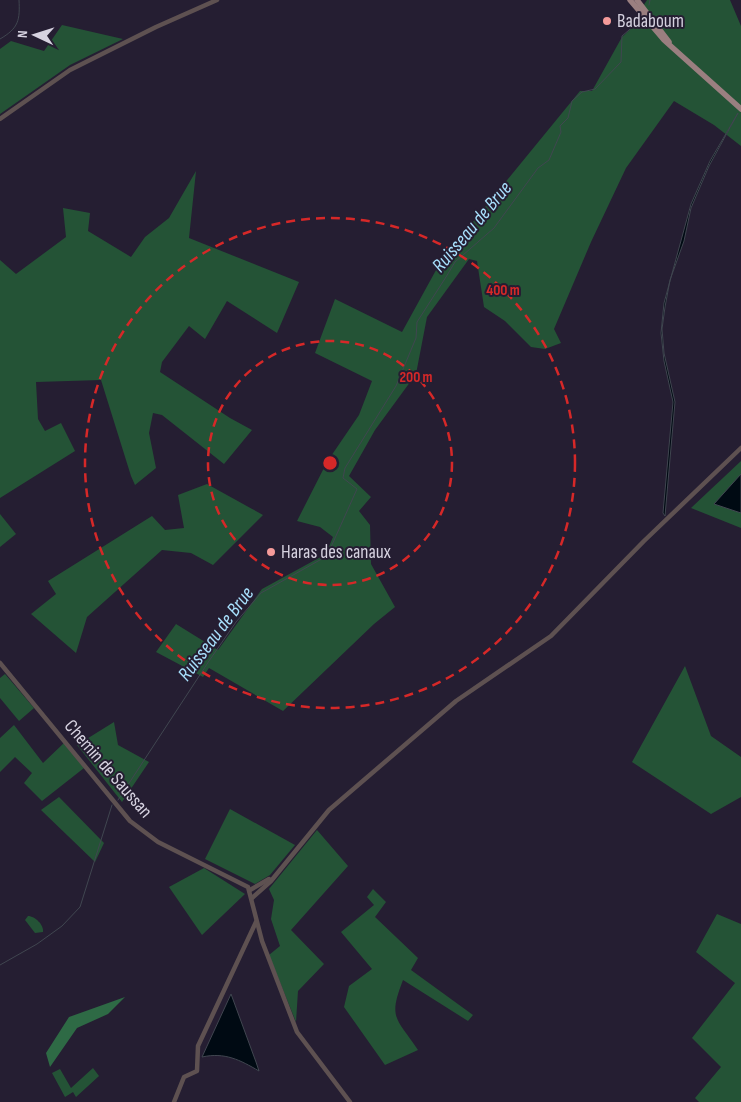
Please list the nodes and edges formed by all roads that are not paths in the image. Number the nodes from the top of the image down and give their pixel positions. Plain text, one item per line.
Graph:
1 (217, 0) edge
2 (630, 0) edge
3 (636, 0) edge
4 (669, 42) junction
5 (741, 109) edge
6 (0, 119) edge
7 (741, 448) edge
8 (0, 663) edge
9 (279, 870) junction
10 (250, 890) junction
11 (252, 898) junction
12 (256, 924) junction
13 (253, 932) junction
14 (260, 936) junction
15 (174, 1102) edge
16 (350, 1102) edge

1 - 6 street
2 - 4 main road
3 - 4 main road
4 - 5 main road
7 - 9 street
8 - 10 street, Chemin de Saussan
9 - 10 street
9 - 11 street
10 - 11 street
11 - 12 street
12 - 13 street
12 - 14 street
13 - 14 street
13 - 15 street
14 - 16 street

